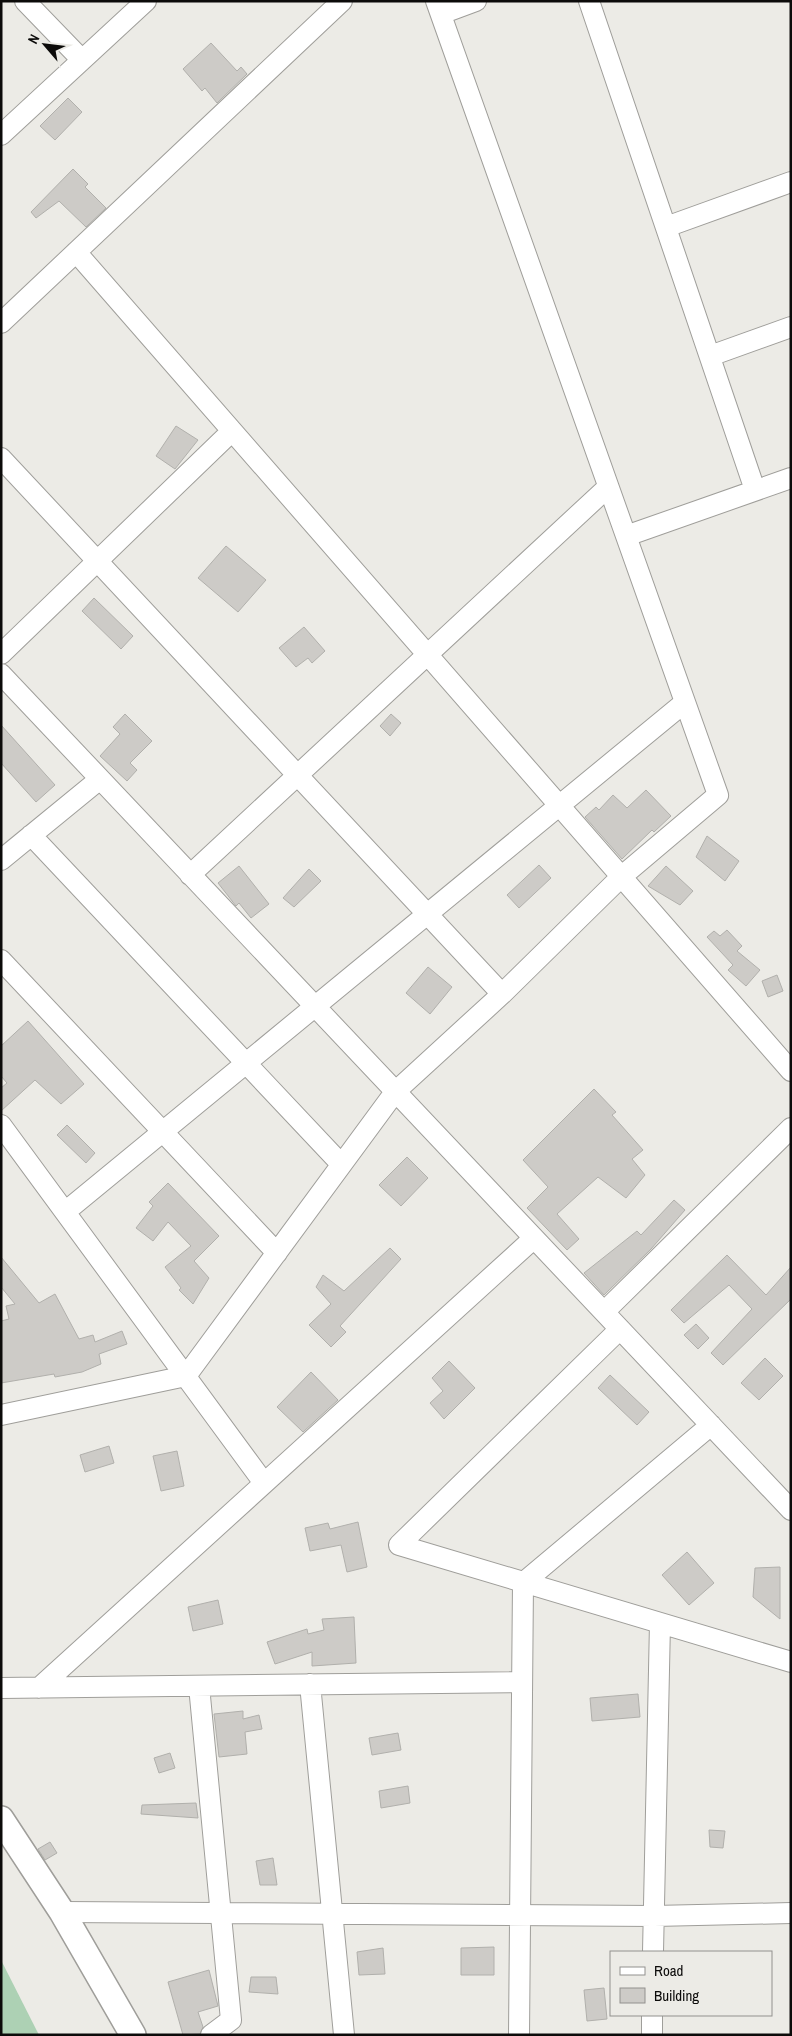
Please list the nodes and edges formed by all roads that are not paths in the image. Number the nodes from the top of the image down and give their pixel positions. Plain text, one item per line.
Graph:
1 (25, 1) edge
2 (146, 1) edge
3 (342, 1) edge
4 (476, 1) edge
5 (589, 1) edge
6 (438, 8) edge
7 (82, 60) junction
8 (1, 135) edge
9 (791, 182) edge
10 (666, 227) junction
11 (76, 252) junction
12 (1, 323) edge
13 (791, 327) edge
14 (710, 356) junction
15 (232, 430) junction
16 (1, 458) edge
17 (791, 478) edge
18 (608, 487) junction
19 (756, 490) junction
20 (626, 536) junction
21 (97, 561) junction
22 (1, 654) edge
23 (427, 654) junction
24 (1, 674) edge
25 (684, 702) junction
26 (298, 775) junction
27 (100, 779) junction
28 (559, 805) junction
29 (31, 835) junction
30 (1, 860) edge
31 (190, 875) junction
32 (621, 877) junction
33 (428, 914) junction
34 (1, 960) edge
35 (502, 994) junction
36 (314, 1007) junction
37 (245, 1064) junction
38 (791, 1071) edge
39 (394, 1092) junction
40 (1, 1125) edge
41 (791, 1128) edge
42 (162, 1132) junction
43 (341, 1164) junction
44 (65, 1212) junction
45 (533, 1239) junction
46 (277, 1253) junction
47 (604, 1312) junction
48 (620, 1329) junction
49 (186, 1376) junction
50 (1, 1415) edge
51 (711, 1425) junction
52 (264, 1483) junction
53 (791, 1510) edge
54 (522, 1583) junction
55 (660, 1623) junction
56 (791, 1662) edge
57 (522, 1682) junction
58 (310, 1684) junction
59 (199, 1686) junction
60 (1, 1688) edge
61 (39, 1688) junction
62 (1, 1819) edge
63 (62, 1912) junction
64 (222, 1913) junction
65 (791, 1913) edge
66 (333, 1915) junction
67 (520, 1916) junction
68 (654, 1916) junction
69 (654, 1951) edge
70 (652, 2016) edge
71 (133, 2035) edge
72 (211, 2035) edge
73 (344, 2035) edge
74 (519, 2035) edge
75 (652, 2035) edge

1 - 7 street
2 - 7 street
3 - 11 street
4 - 6 street
5 - 10 street
6 - 18 street
7 - 8 street
9 - 10 street
10 - 14 street
11 - 12 street
11 - 15 street
13 - 14 street
14 - 19 street
15 - 21 street
15 - 23 street
16 - 21 street
17 - 19 street
18 - 20 street
18 - 23 street
19 - 20 street
20 - 25 street
21 - 22 street
21 - 26 street
23 - 26 street
23 - 28 street
24 - 27 street
25 - 28 street
25 - 32 street
26 - 31 street
26 - 33 street
27 - 29 street
27 - 31 street
28 - 32 street
28 - 33 street
29 - 30 street
29 - 37 street
31 - 36 street
32 - 35 street
32 - 38 street
33 - 35 street
33 - 36 street
34 - 42 street
35 - 39 street
36 - 37 street
36 - 39 street
37 - 42 street
37 - 43 street
39 - 43 street
39 - 45 street
40 - 44 street
41 - 47 street
42 - 44 street
42 - 46 street
43 - 46 street
44 - 49 street
45 - 47 street
45 - 52 street
46 - 49 street
47 - 48 street
48 - 51 street
48 - 54 street
49 - 50 street
49 - 52 street
51 - 53 street
51 - 54 street
52 - 61 street
54 - 55 street
54 - 57 street
55 - 56 street
55 - 68 street
57 - 58 street
57 - 67 street
58 - 59 street
58 - 66 street
59 - 61 street
59 - 64 street
60 - 61 street
62 - 63 street
63 - 64 street
63 - 71 street
64 - 66 street
64 - 72 street
65 - 68 street
66 - 67 street
66 - 73 street
67 - 68 street
67 - 74 street
68 - 69 street
70 - 75 street

